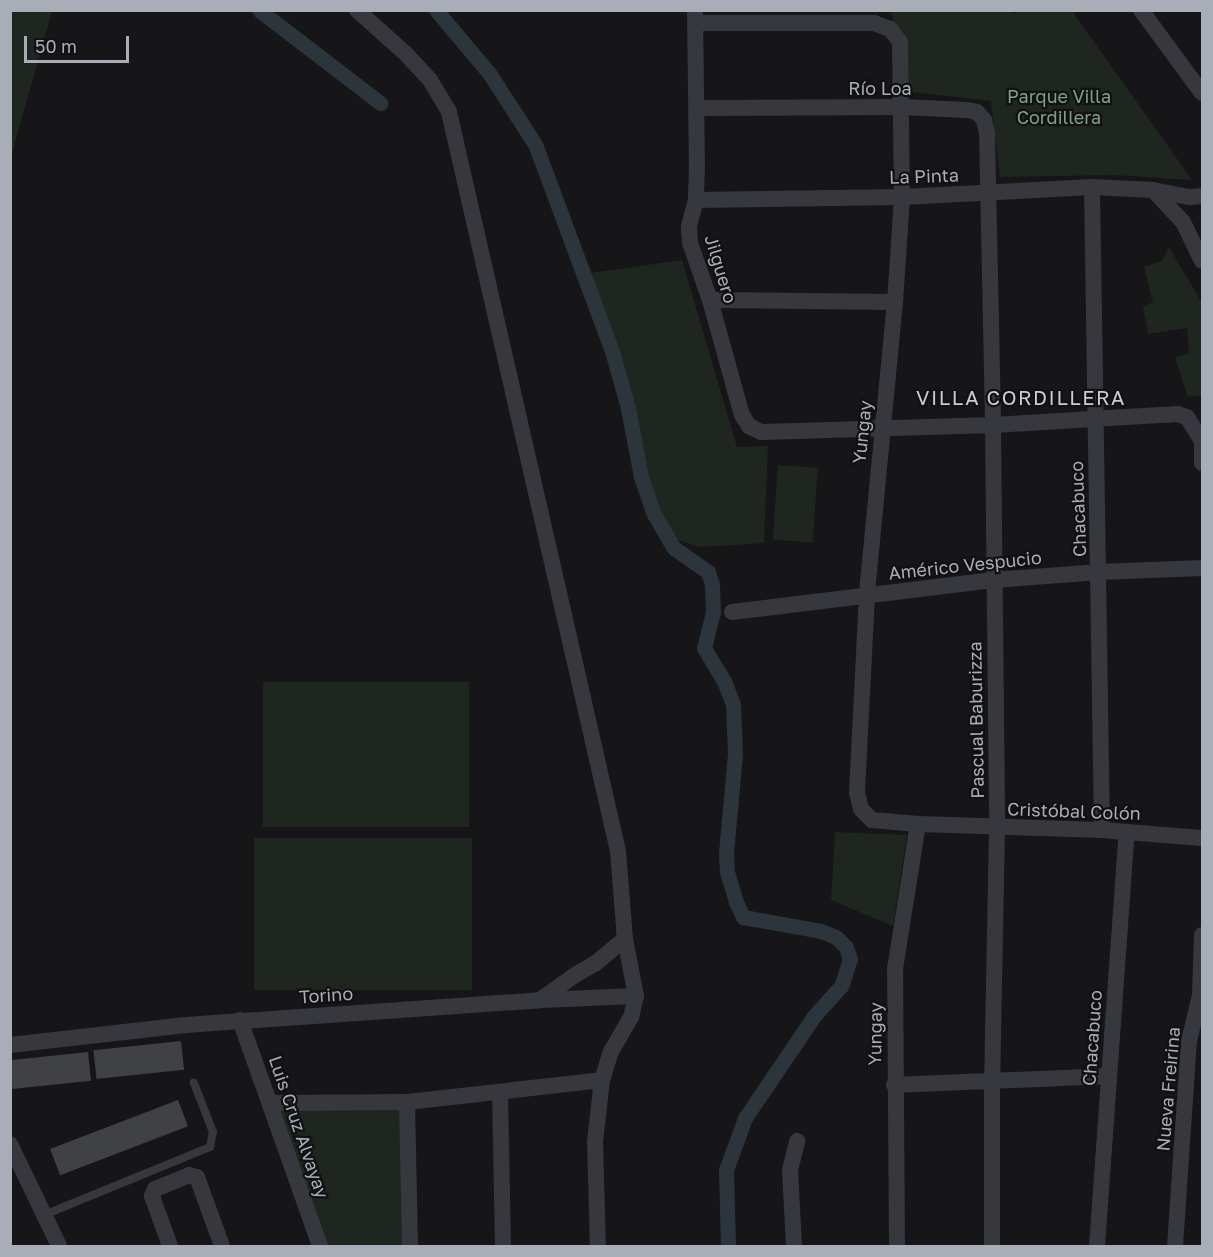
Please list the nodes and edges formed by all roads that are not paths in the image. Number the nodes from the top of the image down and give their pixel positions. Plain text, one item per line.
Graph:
1 (357, 10) edge
2 (1141, 10) edge
3 (696, 17) edge
4 (785, 17) edge
5 (1203, 93) edge
6 (902, 107) junction
7 (698, 108) junction
8 (1092, 187) junction
9 (1153, 190) junction
10 (988, 193) junction
11 (1203, 196) edge
12 (902, 197) junction
13 (696, 200) junction
14 (1203, 261) edge
15 (710, 300) junction
16 (895, 302) junction
17 (1094, 420) junction
18 (993, 425) junction
19 (882, 428) junction
20 (1202, 441) edge
21 (1203, 464) edge
22 (1203, 568) edge
23 (1100, 572) junction
24 (993, 580) junction
25 (867, 596) junction
26 (732, 612) dead end
27 (872, 820) joint
28 (918, 824) junction
29 (997, 828) junction
30 (1102, 830) junction
31 (1127, 832) junction
32 (1203, 838) edge
33 (1203, 935) edge
34 (625, 939) junction
35 (636, 996) junction
36 (540, 1000) junction
37 (240, 1020) junction
38 (10, 1045) edge
39 (1109, 1076) junction
40 (602, 1080) junction
41 (992, 1082) junction
42 (194, 1083) dead end
43 (894, 1085) junction
44 (500, 1092) junction
45 (271, 1102) junction
46 (407, 1102) junction
47 (797, 1141) dead end
48 (10, 1144) edge
49 (44, 1215) junction
50 (59, 1246) edge
51 (170, 1246) edge
52 (222, 1246) edge
53 (320, 1246) edge
54 (411, 1246) edge
55 (503, 1246) edge
56 (598, 1246) edge
57 (794, 1246) edge
58 (897, 1246) edge
59 (992, 1246) edge
60 (1097, 1246) edge
61 (1175, 1246) edge

1 - 34 street
2 - 5 street
3 - 4 street
3 - 7 street, Jilguero
4 - 6 street, Yungay
6 - 7 street, Río Loa
6 - 10 street, Río Loa
6 - 12 street, Yungay
7 - 13 street, Jilguero
8 - 9 street, La Pinta
8 - 10 street, La Pinta
8 - 17 street, Chacabuco
9 - 11 street, La Pinta
9 - 14 street
10 - 12 street, La Pinta
10 - 18 street, Pascual Baburizza
12 - 13 street, La Pinta
12 - 16 street, Yungay
13 - 15 street, Jilguero
15 - 16 street
15 - 19 street, Jilguero
16 - 19 street, Yungay
17 - 18 street
17 - 20 street
17 - 23 street, Chacabuco
18 - 19 street
18 - 24 street, Pascual Baburizza
19 - 25 street, Yungay
20 - 21 street
22 - 23 street, Américo Vespucio
23 - 24 street, Américo Vespucio
23 - 30 street, Chacabuco
24 - 25 street, Américo Vespucio
24 - 29 street, Pascual Baburizza
25 - 26 street, Américo Vespucio
25 - 27 street, Yungay
27 - 28 street, Cristóbal Colón
28 - 29 street, Cristóbal Colón
28 - 43 street, Yungay
29 - 30 street, Cristóbal Colón
29 - 41 street, Pascual Baburizza
30 - 31 street, Cristóbal Colón
31 - 32 street, Cristóbal Colón
31 - 39 street, Chacabuco
33 - 61 street, Nueva Freirina
34 - 35 street
34 - 36 street
35 - 36 street, Torino
35 - 40 street
36 - 37 street, Torino
37 - 38 street, Torino
37 - 45 street, Luis Cruz Alvayay
39 - 41 street
39 - 60 street, Chacabuco
40 - 44 street
40 - 56 street
41 - 43 street
41 - 59 street, Pascual Baburizza
42 - 49 lane
43 - 58 street, Yungay
44 - 46 street
44 - 55 street
45 - 46 street
45 - 53 street, Luis Cruz Alvayay
46 - 54 street
47 - 57 street
48 - 49 street
49 - 50 street
51 - 52 street

